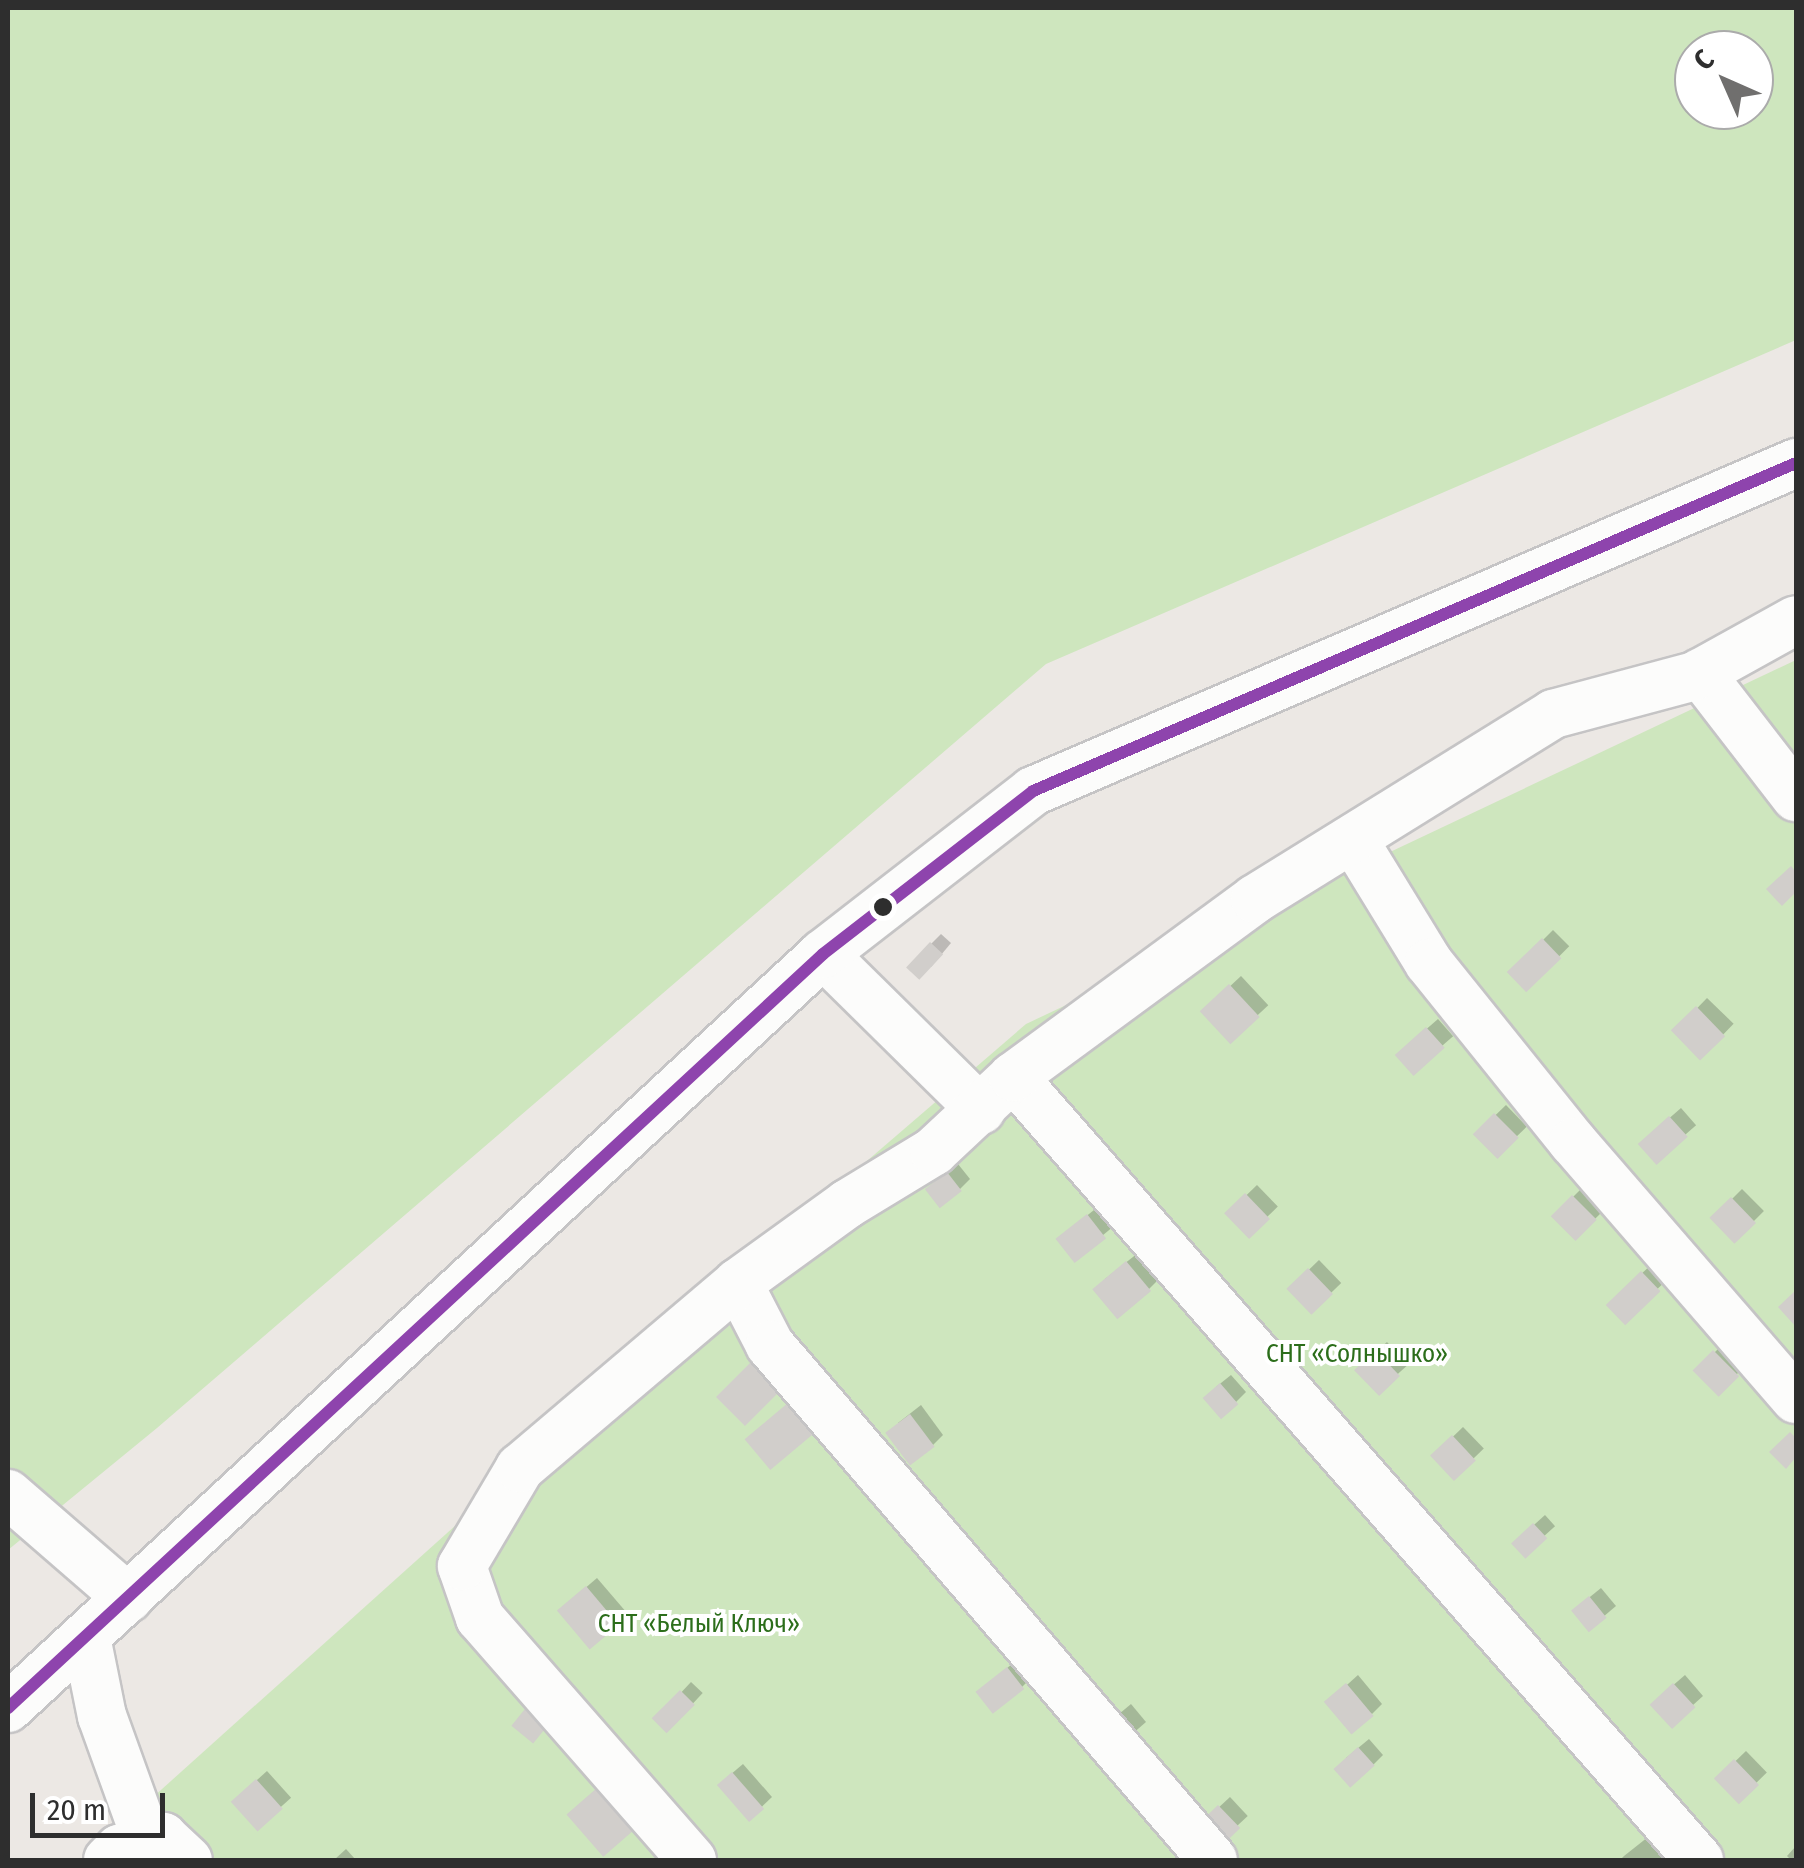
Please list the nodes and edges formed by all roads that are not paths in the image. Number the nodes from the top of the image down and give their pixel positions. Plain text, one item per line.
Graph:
1 (1796, 463) edge
2 (1796, 620) edge
3 (1700, 673) junction
4 (1796, 797) edge
5 (1353, 839) junction
6 (822, 954) junction
7 (997, 1094) junction
8 (738, 1283) junction
9 (1796, 1399) edge
10 (8, 1494) edge
11 (128, 1598) junction
12 (86, 1637) junction
13 (8, 1708) edge
14 (148, 1854) edge
15 (692, 1860) edge
16 (1212, 1860) edge
17 (1699, 1860) edge

1 - 6 street
2 - 3 street
3 - 4 street
3 - 5 street
5 - 7 street
5 - 9 street
6 - 7 street
6 - 11 street
7 - 8 street
7 - 17 street
8 - 15 street
8 - 16 street
10 - 11 street
11 - 12 street
12 - 13 street
12 - 14 street

